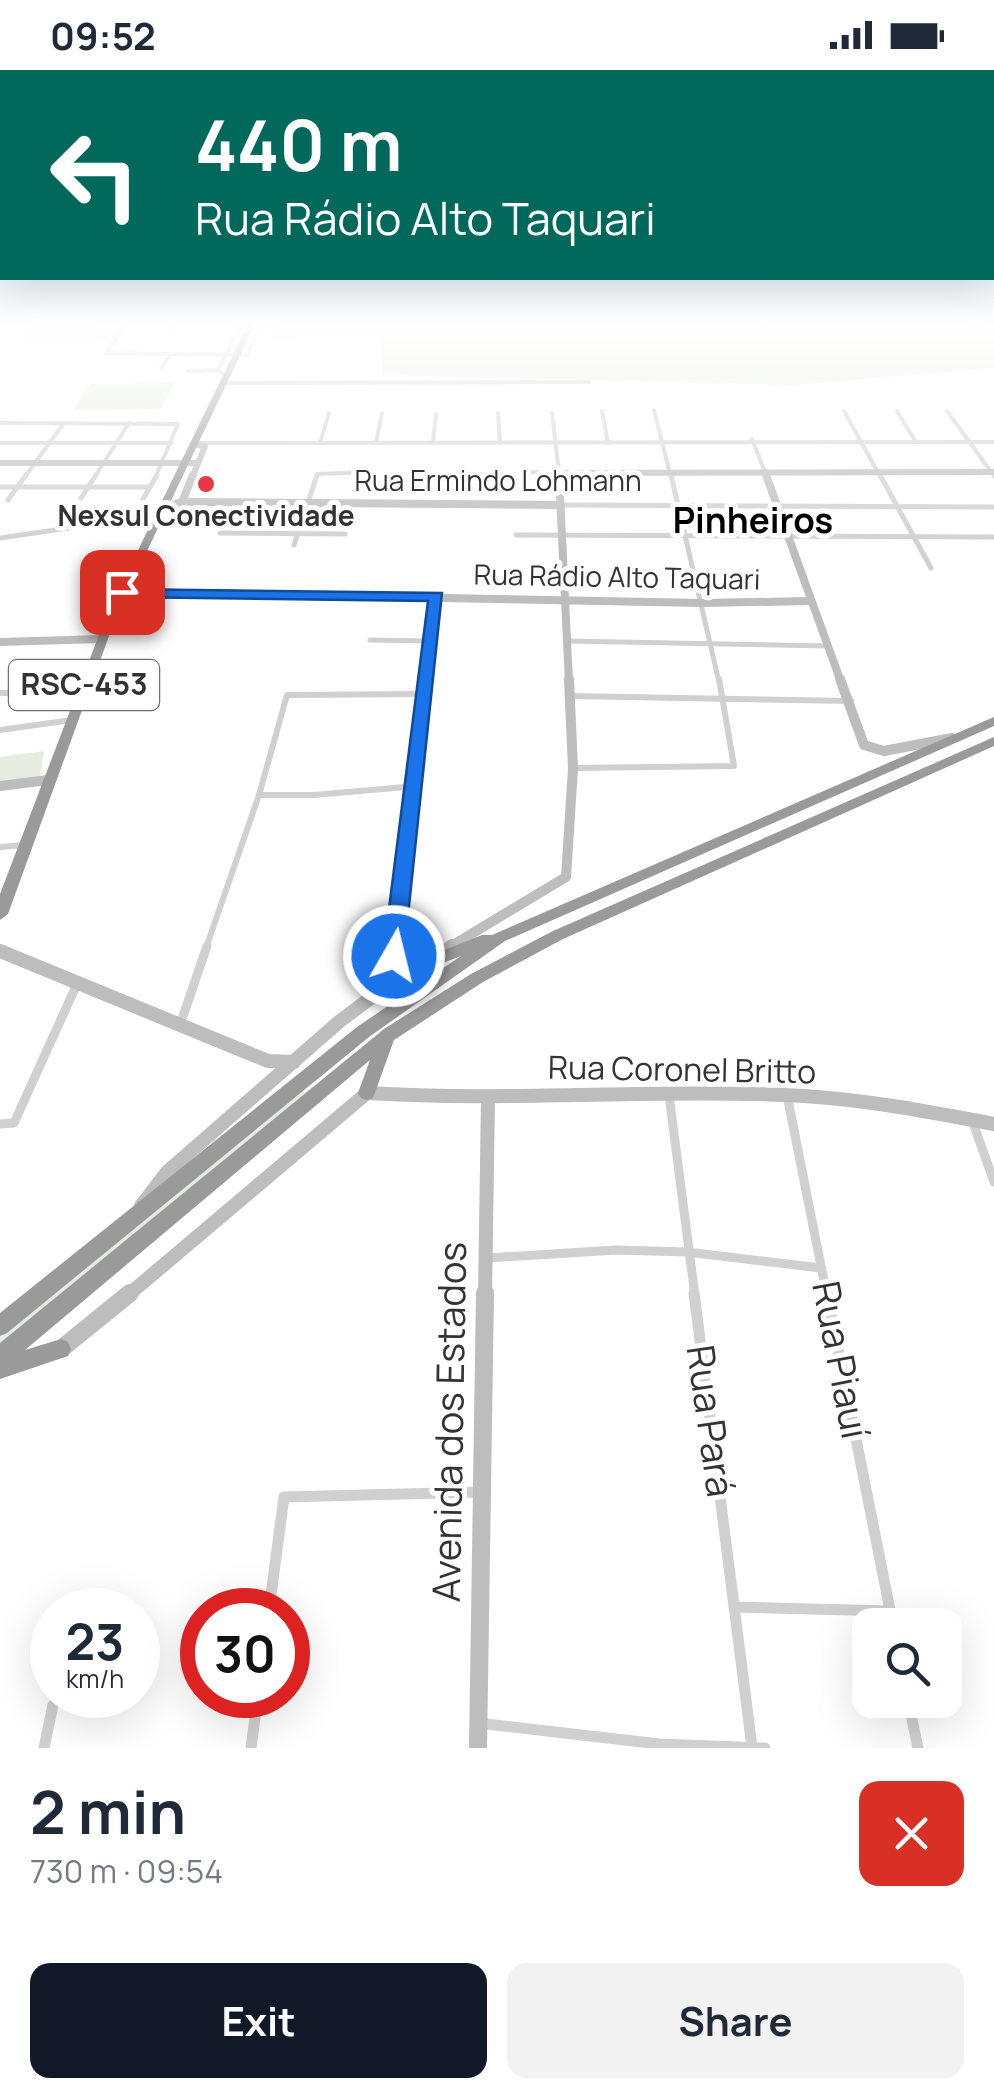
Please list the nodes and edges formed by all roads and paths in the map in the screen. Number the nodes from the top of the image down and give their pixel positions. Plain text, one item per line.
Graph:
1 (219, 398) edge
2 (654, 410) dead end
3 (602, 411) dead end
4 (844, 411) dead end
5 (896, 411) dead end
6 (946, 411) dead end
7 (328, 413) dead end
8 (382, 413) dead end
9 (498, 413) dead end
10 (552, 413) dead end
11 (436, 414) dead end
12 (0, 423) edge
13 (64, 423) junction
14 (129, 424) junction
15 (321, 441) junction
16 (377, 441) junction
17 (433, 441) junction
18 (662, 441) junction
19 (752, 441) junction
20 (860, 441) junction
21 (916, 441) junction
22 (968, 441) junction
23 (994, 441) edge
24 (201, 442) junction
25 (500, 442) junction
26 (556, 442) junction
27 (608, 442) junction
28 (0, 443) edge
29 (49, 443) junction
30 (116, 443) junction
31 (171, 444) junction
32 (0, 463) edge
33 (33, 463) junction
34 (192, 463) junction
35 (104, 464) junction
36 (163, 464) junction
37 (368, 472) dead end
38 (529, 472) dead end
39 (670, 472) junction
40 (765, 472) junction
41 (878, 472) junction
42 (559, 473) junction
43 (993, 473) edge
44 (0, 487) edge
45 (17, 487) junction
46 (89, 487) junction
47 (150, 487) junction
48 (81, 498) dead end
49 (143, 499) dead end
50 (8, 500) dead end
51 (182, 502) junction
52 (309, 502) junction
53 (676, 504) junction
54 (561, 505) junction
55 (777, 505) junction
56 (898, 506) junction
57 (994, 506) edge
58 (165, 507) junction
59 (158, 521) junction
60 (220, 533) dead end
61 (299, 534) junction
62 (345, 534) dead end
63 (516, 535) dead end
64 (563, 535) junction
65 (686, 536) junction
66 (788, 536) junction
67 (914, 536) junction
68 (0, 538) edge
69 (994, 538) edge
70 (294, 544) dead end
71 (930, 568) dead end
72 (122, 592) junction
73 (436, 596) junction
74 (566, 600) junction
75 (811, 601) junction
76 (703, 604) junction
77 (102, 639) junction
78 (370, 640) dead end
79 (567, 641) junction
80 (0, 642) edge
81 (431, 642) junction
82 (710, 644) junction
83 (829, 646) junction
84 (20, 692) dead end
85 (0, 694) edge
86 (425, 694) junction
87 (570, 696) junction
88 (722, 698) junction
89 (851, 700) junction
90 (72, 720) junction
91 (994, 721) edge
92 (0, 730) edge
93 (952, 738) junction
94 (994, 741) edge
95 (573, 768) junction
96 (48, 780) junction
97 (0, 786) edge
98 (417, 786) junction
99 (258, 796) junction
100 (24, 845) junction
101 (0, 847) edge
102 (0, 914) edge
103 (500, 937) junction
104 (1, 953) edge
105 (394, 956) junction
106 (436, 960) junction
107 (419, 969) junction
108 (77, 984) junction
109 (388, 985) junction
110 (180, 1025) junction
111 (390, 1034) junction
112 (268, 1061) junction
113 (294, 1062) junction
114 (278, 1076) junction
115 (367, 1093) junction
116 (668, 1095) junction
117 (787, 1095) junction
118 (488, 1097) junction
119 (972, 1120) junction
120 (0, 1124) edge
121 (994, 1124) edge
122 (994, 1182) edge
123 (136, 1214) junction
124 (687, 1252) junction
125 (486, 1258) junction
126 (821, 1268) junction
127 (0, 1326) edge
128 (61, 1350) joint
129 (0, 1356) edge
130 (0, 1368) edge
131 (482, 1492) junction
132 (272, 1588) edge
133 (734, 1607) junction
134 (890, 1608) edge
135 (852, 1615) edge
136 (50, 1718) edge
137 (255, 1718) edge
138 (912, 1718) edge
139 (478, 1723) junction
140 (659, 1746) edge
141 (752, 1747) edge
142 (44, 1748) edge
143 (251, 1748) edge
144 (478, 1748) edge
145 (765, 1748) edge
146 (918, 1748) edge

1 - 24 highway, RSC-453
2 - 18 street
3 - 27 street
4 - 20 street
5 - 21 street
6 - 22 street
7 - 15 street
8 - 16 street
9 - 25 street
10 - 26 street
11 - 17 street
12 - 13 street
13 - 14 street
13 - 29 street
14 - 30 street
14 - 31 street
15 - 16 street
15 - 24 street
16 - 17 street
17 - 25 street
18 - 19 street
18 - 27 street
18 - 39 street
19 - 20 street
19 - 40 street
20 - 21 street
20 - 41 street
21 - 22 street
22 - 23 street
22 - 43 street
24 - 34 highway, RSC-453
25 - 26 street
26 - 27 street
26 - 42 street
28 - 29 street
29 - 30 street
29 - 33 street
30 - 31 street
30 - 35 street
31 - 36 street
32 - 33 street
33 - 35 street
33 - 45 street
34 - 36 street
34 - 51 street
34 - 58 highway, RSC-453
35 - 36 street
35 - 46 street
36 - 47 street
37 - 52 street
38 - 42 street
39 - 40 street
39 - 42 street
39 - 53 street
40 - 41 street
40 - 55 street
41 - 43 street
41 - 56 street
42 - 54 street
44 - 45 street
45 - 46 street
45 - 50 street
46 - 47 street
46 - 48 street
47 - 49 street
51 - 52 street, Rua Ermindo Lohmann
51 - 58 street, Rua Ermindo Lohmann
52 - 54 street, Rua Ermindo Lohmann
52 - 61 street
53 - 54 street, Rua Ermindo Lohmann
53 - 55 street, Rua Ermindo Lohmann
53 - 65 street
54 - 64 street
55 - 56 street, Rua Ermindo Lohmann
55 - 66 street
56 - 57 street, Rua Ermindo Lohmann
56 - 67 street
58 - 59 highway, RSC-453
59 - 68 street
59 - 72 highway, RSC-453
60 - 61 street
61 - 62 street
61 - 70 street
63 - 64 street
64 - 65 street
64 - 74 street
65 - 66 street
65 - 76 street
66 - 67 street
66 - 75 street
67 - 69 street
67 - 71 street
72 - 73 street, Rua Rádio Alto Taquari
72 - 77 highway, RSC-453
73 - 74 street, Rua Rádio Alto Taquari
73 - 81 street
74 - 76 street, Rua Rádio Alto Taquari
74 - 79 street
75 - 76 street, Rua Rádio Alto Taquari
75 - 83 street
76 - 82 street
77 - 80 street
77 - 90 highway, RSC-453
78 - 81 street
79 - 82 street
79 - 87 street
81 - 86 street
82 - 83 street
82 - 88 street
83 - 89 street
84 - 85 street
86 - 98 street
86 - 99 street
87 - 88 street
87 - 95 street
88 - 89 street
88 - 95 street
89 - 93 street
90 - 92 street
90 - 96 highway, RSC-453
91 - 93 highway
93 - 103 highway
94 - 111 highway
95 - 106 street
96 - 97 street
96 - 100 highway, RSC-453
98 - 99 street
98 - 105 street
99 - 110 street
100 - 101 street
100 - 102 highway, RSC-453
103 - 106 highway
103 - 123 highway
104 - 108 street
105 - 107 street
105 - 109 street
106 - 107 street
107 - 109 street
108 - 110 street
108 - 120 street
109 - 113 street
110 - 112 street
111 - 115 highway
111 - 129 highway
112 - 113 street
112 - 114 street
113 - 114 street
114 - 123 street
115 - 118 street, Rua Coronel Britto
115 - 128 street
116 - 117 street, Rua Coronel Britto
116 - 118 street, Rua Coronel Britto
116 - 124 street, Rua Pará
117 - 119 street, Rua Coronel Britto
117 - 126 street, Rua Piauí
118 - 125 street, Avenida dos Estados
119 - 121 street, Rua Coronel Britto
119 - 122 street
123 - 127 highway
124 - 125 street
124 - 126 street
124 - 133 street, Rua Pará
125 - 131 street, Avenida dos Estados
126 - 134 street, Rua Piauí
128 - 130 highway
131 - 132 street
131 - 139 street, Avenida dos Estados
133 - 135 street
133 - 141 street, Rua Pará
136 - 142 street
137 - 143 street
138 - 146 street
139 - 140 street
139 - 144 street, Avenida dos Estados
140 - 141 street
141 - 145 street

